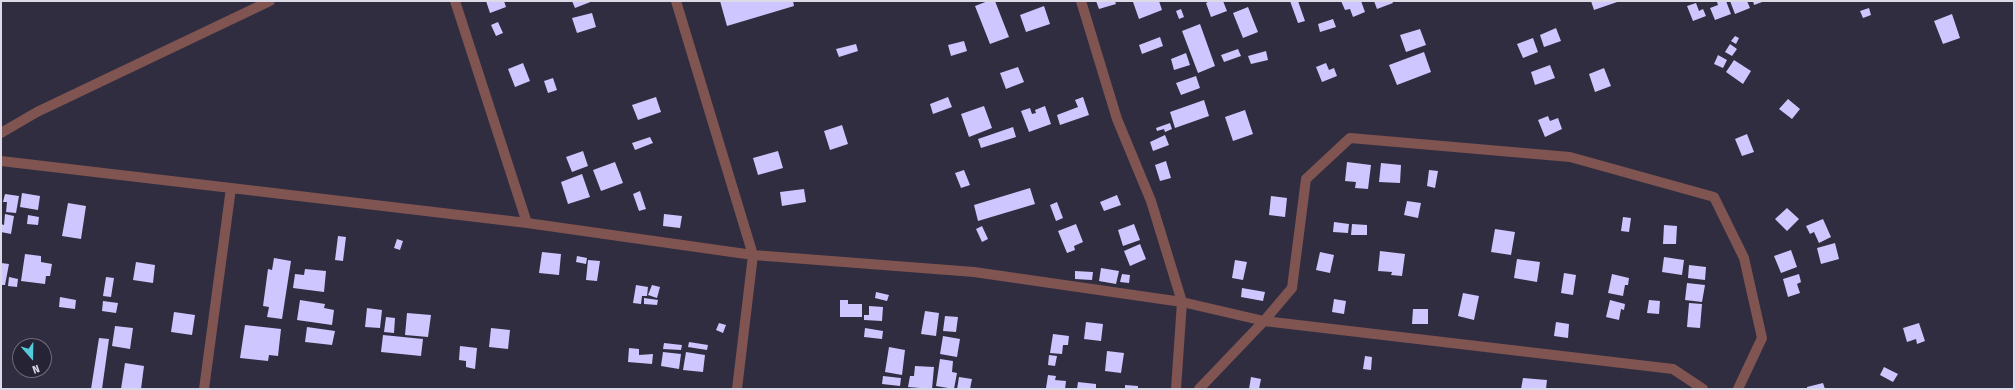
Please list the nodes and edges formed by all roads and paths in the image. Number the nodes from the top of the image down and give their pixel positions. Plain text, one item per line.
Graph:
1 (270, 1) edge
2 (455, 1) edge
3 (676, 1) edge
4 (1081, 1) edge
5 (1, 133) edge
6 (1, 161) edge
7 (231, 188) junction
8 (527, 223) junction
9 (753, 255) junction
10 (1182, 302) junction
11 (1264, 321) junction
12 (204, 389) edge
13 (736, 389) edge
14 (1176, 389) edge
15 (1199, 389) edge
16 (1703, 389) edge
17 (1738, 389) edge

1 - 5 street
2 - 8 street
3 - 9 street
4 - 10 street
6 - 7 street
7 - 8 street
7 - 12 street
8 - 9 street
9 - 10 street
9 - 13 street
10 - 11 street
10 - 14 street
11 - 15 street
11 - 16 street
11 - 17 street

